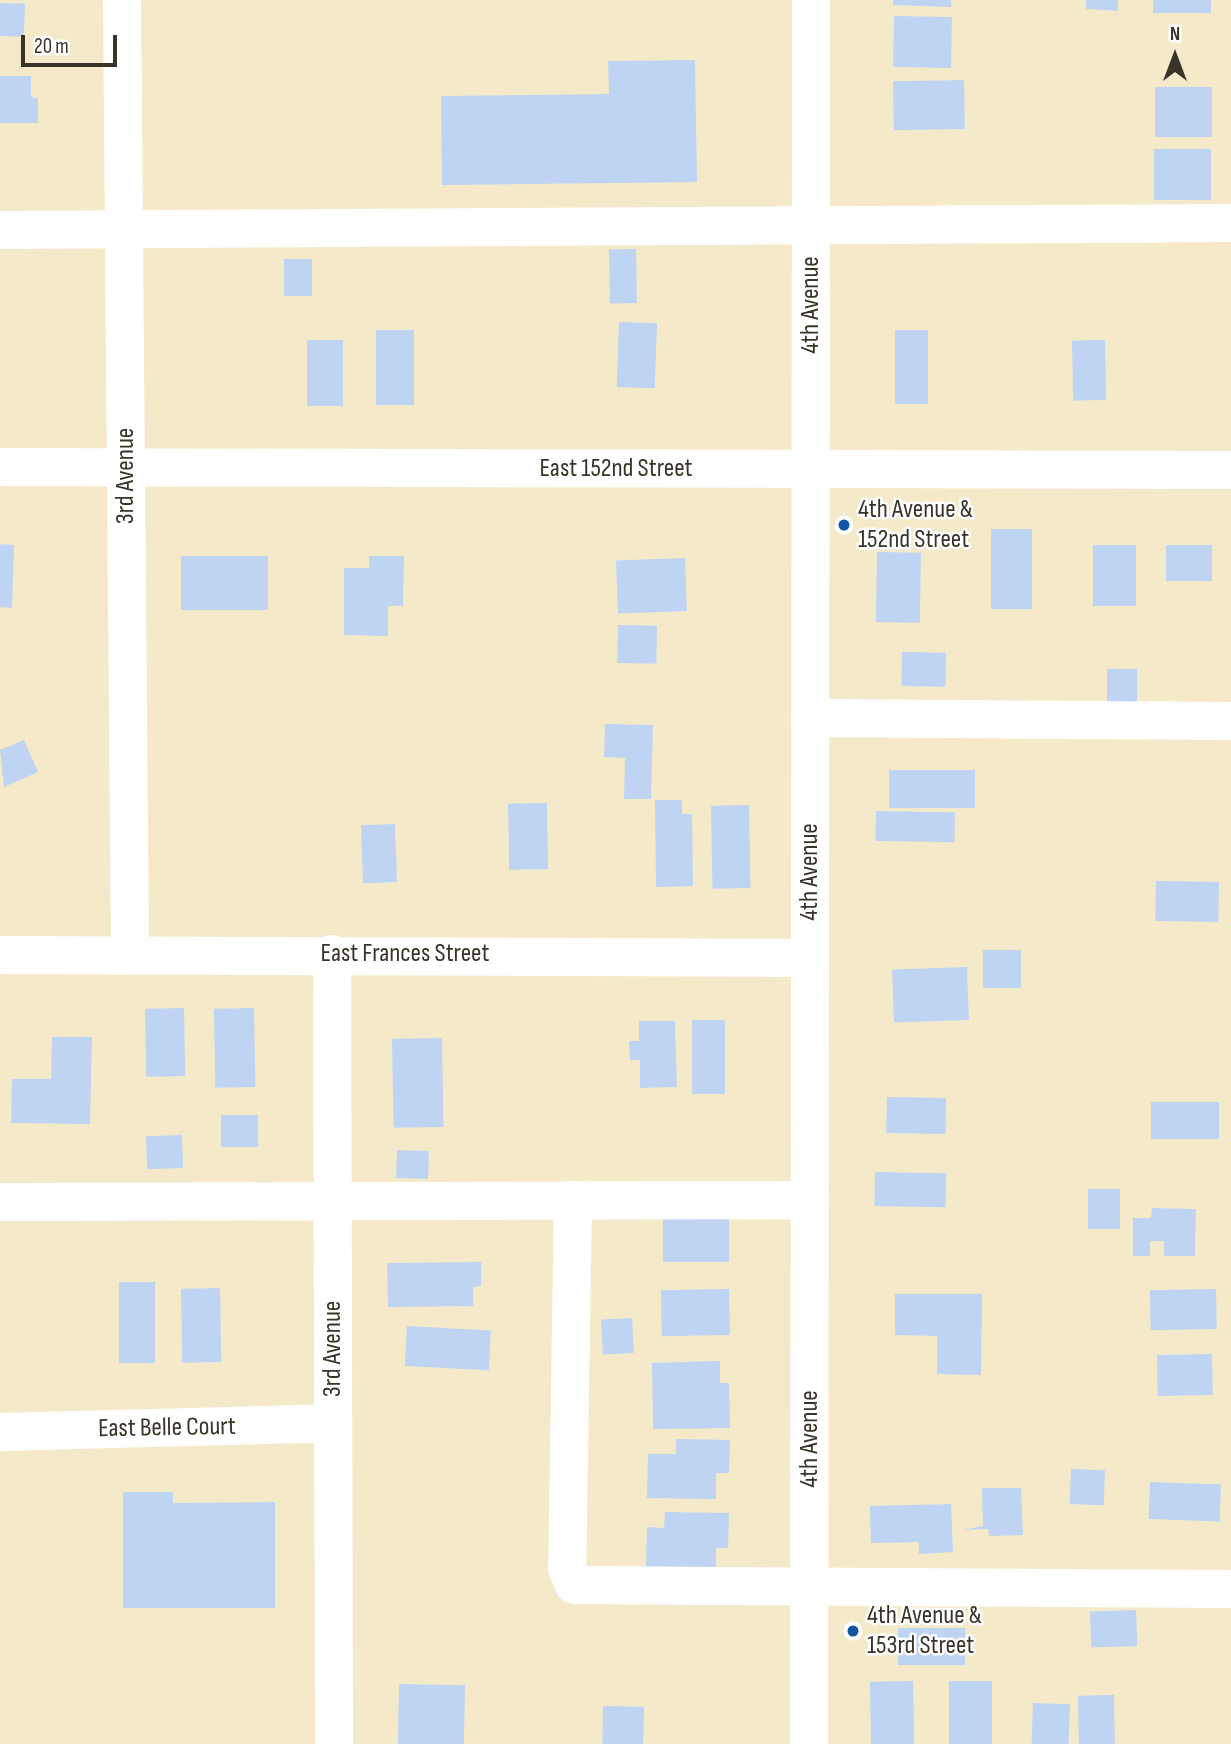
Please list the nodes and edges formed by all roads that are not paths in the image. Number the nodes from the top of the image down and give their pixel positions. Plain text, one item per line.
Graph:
1 (122, 0) edge
2 (811, 0) edge
3 (1231, 223) edge
4 (811, 225) junction
5 (124, 229) junction
6 (0, 230) edge
7 (0, 467) edge
8 (126, 468) junction
9 (811, 469) junction
10 (1231, 470) edge
11 (810, 718) junction
12 (1231, 721) edge
13 (130, 953) junction
14 (332, 954) junction
15 (0, 955) edge
16 (810, 958) junction
17 (573, 1200) junction
18 (810, 1200) junction
19 (333, 1201) junction
20 (0, 1202) edge
21 (334, 1423) junction
22 (0, 1432) edge
23 (810, 1588) junction
24 (1231, 1589) edge
25 (334, 1744) edge
26 (809, 1744) edge

1 - 5 street, 3rd Avenue
2 - 4 street, 4th Avenue
3 - 4 street
4 - 5 street
4 - 9 street, 4th Avenue
5 - 6 street
5 - 8 street, 3rd Avenue
7 - 8 street, East 152nd Street
8 - 9 street, East 152nd Street
8 - 13 street, 3rd Avenue
9 - 10 street, East 152nd Street
9 - 11 street, 4th Avenue
11 - 12 street
11 - 16 street, 4th Avenue
13 - 14 street, East Frances Street
13 - 15 street, East Frances Street
14 - 16 street, East Frances Street
14 - 19 street, 3rd Avenue
16 - 18 street, 4th Avenue
17 - 18 street
17 - 19 street
17 - 23 street
18 - 23 street, 4th Avenue
19 - 20 street
19 - 21 street, 3rd Avenue
21 - 22 street, East Belle Court
21 - 25 street, 3rd Avenue
23 - 24 street
23 - 26 street, 4th Avenue

